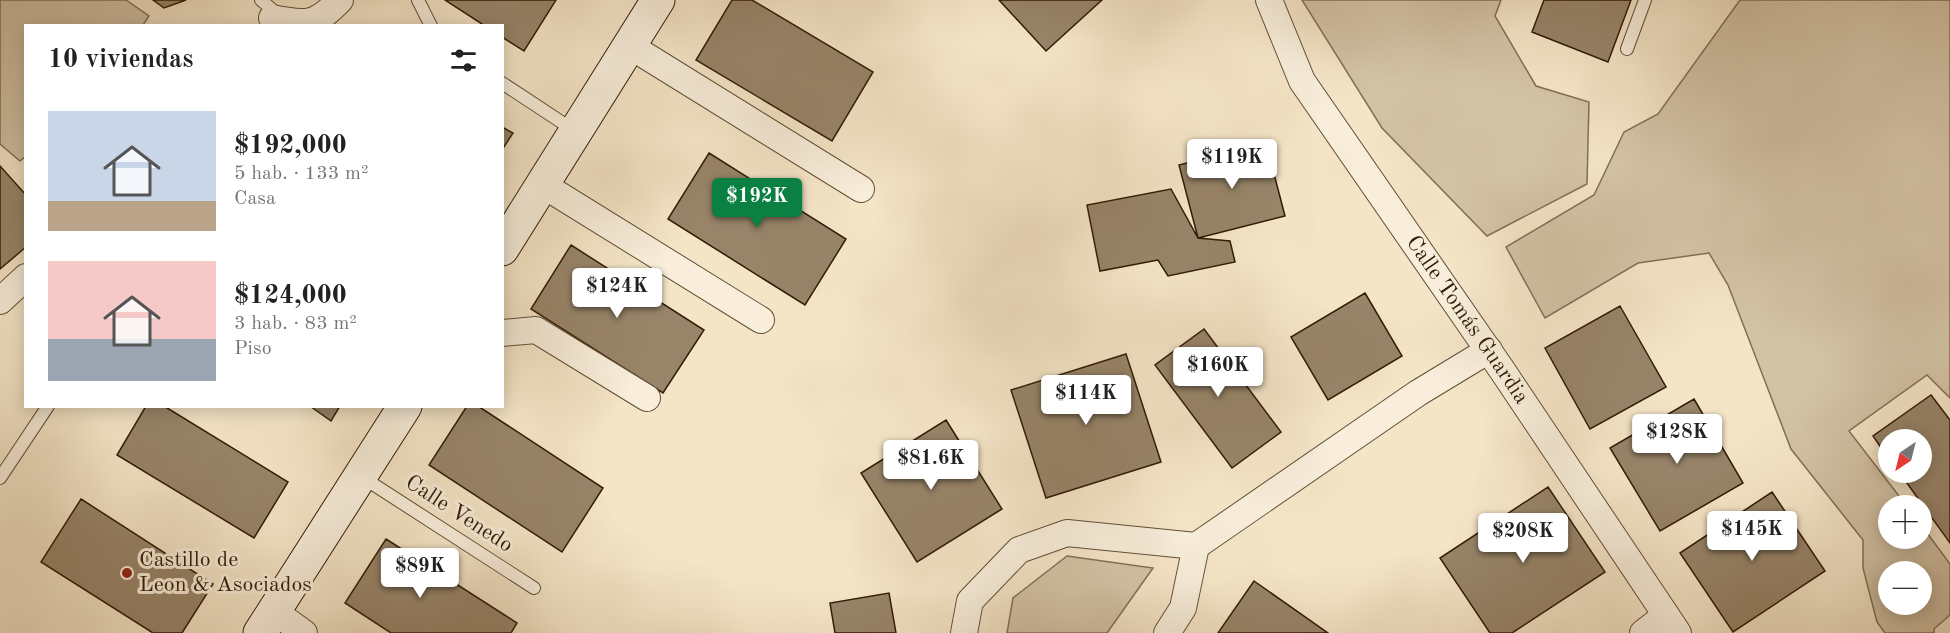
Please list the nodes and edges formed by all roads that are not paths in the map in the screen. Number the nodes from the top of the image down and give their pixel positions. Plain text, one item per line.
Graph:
1 (340, 0) edge
2 (418, 0) edge
3 (658, 0) edge
4 (1269, 0) edge
5 (1645, 0) edge
6 (272, 11) edge
7 (429, 24) edge
8 (630, 46) junction
9 (1627, 49) dead end
10 (504, 84) edge
11 (576, 131) junction
12 (543, 185) junction
13 (861, 189) dead end
14 (504, 244) edge
15 (761, 320) dead end
16 (504, 333) edge
17 (1489, 350) junction
18 (647, 398) dead end
19 (47, 408) edge
20 (404, 408) edge
21 (361, 477) junction
22 (0, 478) edge
23 (1196, 546) junction
24 (534, 588) dead end
25 (267, 623) edge
26 (1672, 624) edge
27 (304, 633) edge
28 (964, 633) edge
29 (1167, 633) edge
30 (1643, 633) edge

1 - 6 street
2 - 7 lane
3 - 8 street
4 - 17 street, Calle Tomás Guardia
5 - 9 lane
8 - 11 street
8 - 13 street
10 - 11 lane
11 - 12 street
12 - 14 street
12 - 15 street
16 - 18 street
17 - 23 street
17 - 26 street, Calle Tomás Guardia
19 - 22 lane
20 - 21 street
21 - 24 lane, Calle Venedo
21 - 25 street
23 - 28 street
23 - 29 street
25 - 27 street
26 - 30 street

